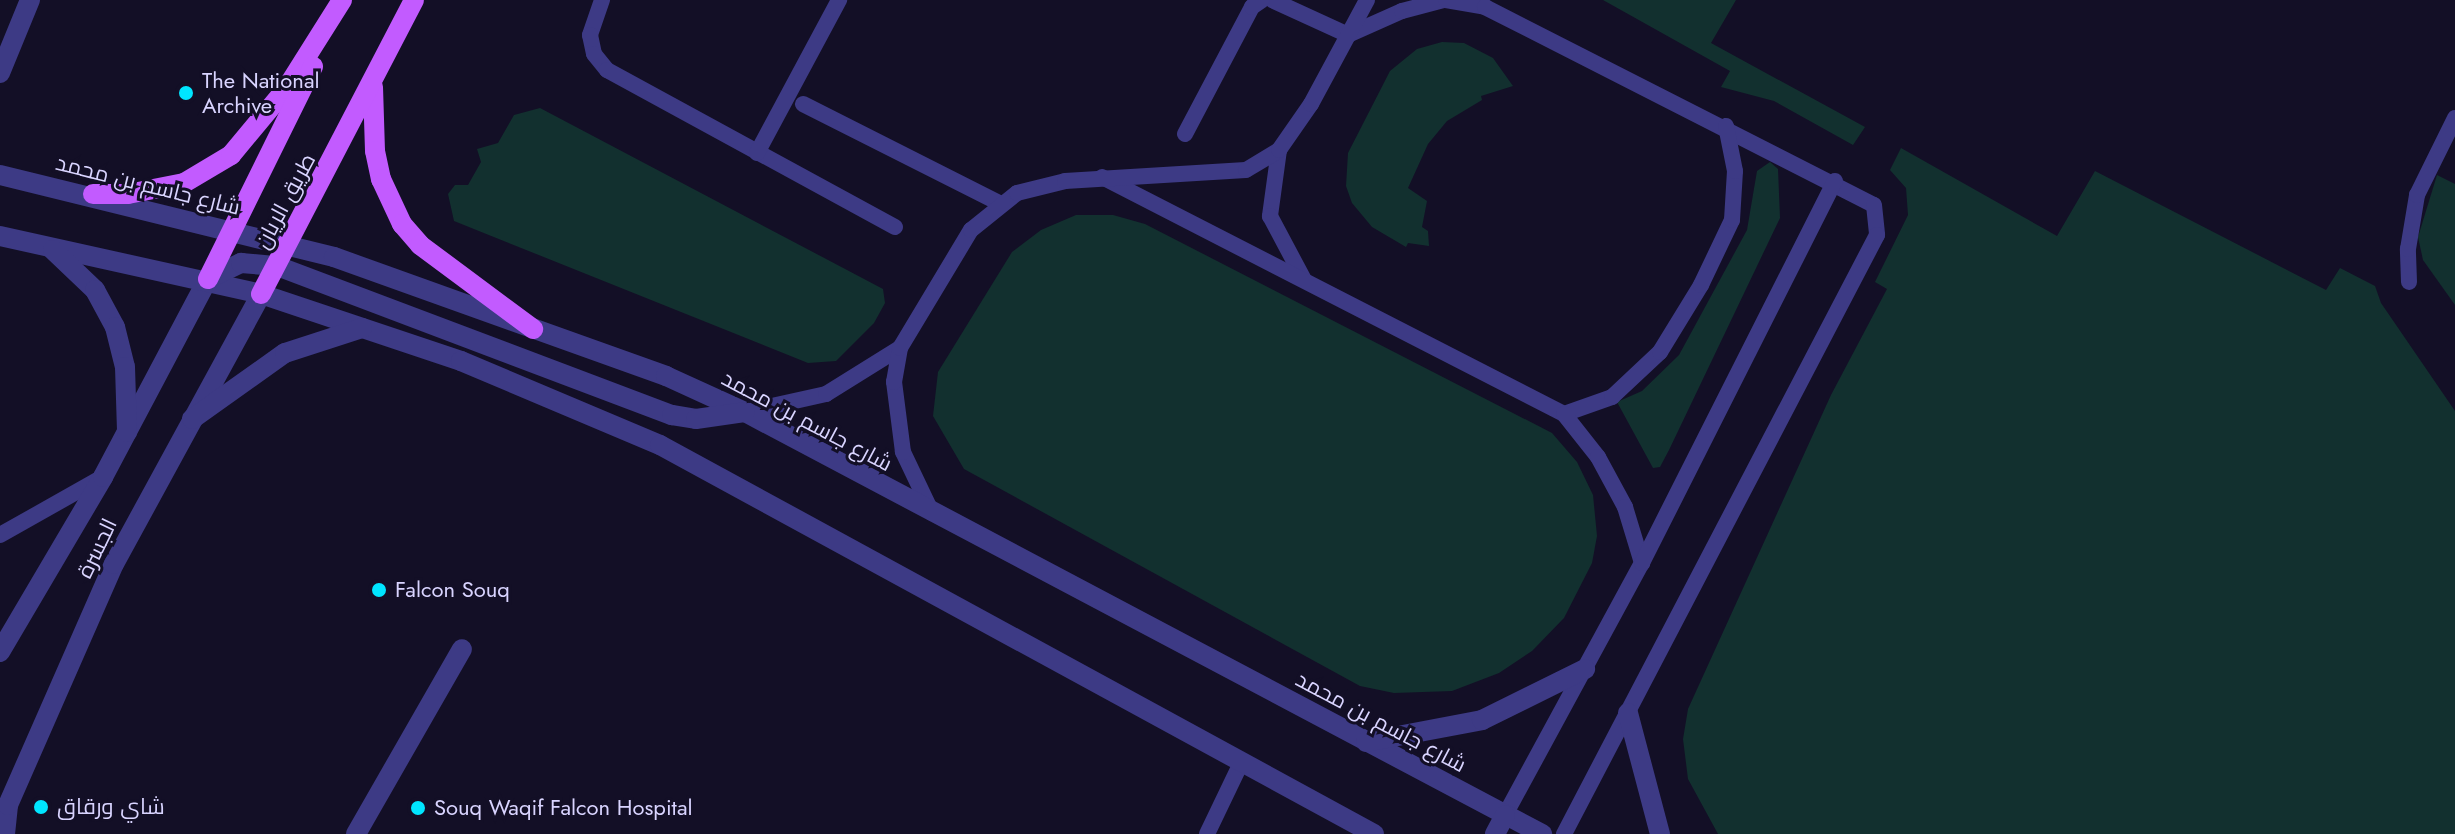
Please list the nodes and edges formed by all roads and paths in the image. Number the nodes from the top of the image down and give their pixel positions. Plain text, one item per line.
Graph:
1 (30, 0) edge
2 (344, 0) edge
3 (414, 0) edge
4 (602, 0) edge
5 (839, 0) edge
6 (1262, 0) edge
7 (1272, 0) edge
8 (1367, 0) edge
9 (1445, 0) edge
10 (1482, 3) edge
11 (1348, 35) junction
12 (0, 73) edge
13 (373, 83) junction
14 (803, 104) dead end
15 (2455, 118) edge
16 (1726, 126) junction
17 (1185, 134) dead end
18 (1279, 150) junction
19 (757, 153) junction
20 (0, 175) edge
21 (1102, 177) junction
22 (1835, 181) junction
23 (93, 194) junction
24 (999, 203) junction
25 (895, 227) dead end
26 (232, 230) junction
27 (0, 236) edge
28 (288, 246) junction
29 (50, 247) junction
30 (277, 266) junction
31 (208, 279) junction
32 (1304, 280) junction
33 (2409, 282) dead end
34 (261, 294) junction
35 (363, 327) junction
36 (533, 329) junction
37 (900, 348) junction
38 (745, 412) junction
39 (1564, 414) junction
40 (192, 419) junction
41 (127, 432) junction
42 (103, 477) junction
43 (934, 515) junction
44 (0, 535) edge
45 (1642, 563) junction
46 (462, 649) dead end
47 (0, 652) edge
48 (1585, 669) junction
49 (1628, 713) junction
50 (1366, 742) junction
51 (1242, 761) junction
52 (1311, 802) junction
53 (1505, 815) junction
54 (5, 834) edge
55 (356, 834) edge
56 (1207, 834) edge
57 (1345, 834) edge
58 (1374, 834) edge
59 (1495, 834) edge
60 (1542, 834) edge
61 (1564, 834) edge
62 (1660, 834) edge

1 - 12 street
2 - 23 main road
2 - 26 main road, طريق الريان
3 - 13 main road, طريق الريان
4 - 19 lane
5 - 19 lane
6 - 17 lane
7 - 11 lane
8 - 11 lane
9 - 10 lane
9 - 11 lane
10 - 16 lane
11 - 18 lane
13 - 28 main road, طريق الريان
13 - 36 main road
14 - 24 lane
15 - 33 lane
16 - 22 lane
16 - 39 lane
18 - 21 lane
18 - 32 lane
19 - 25 lane
20 - 23 street, شارع جاسم بن محمد
21 - 24 lane
21 - 32 lane
22 - 45 lane
22 - 49 lane
23 - 26 street, شارع جاسم بن محمد
24 - 37 lane
26 - 28 street, شارع جاسم بن محمد
26 - 31 main road, طريق الريان
27 - 29 street
28 - 30 main road, طريق الريان
28 - 36 street, شارع جاسم بن محمد
29 - 31 street
29 - 41 street
30 - 31 street
30 - 34 main road, طريق الريان
30 - 38 street
31 - 34 street
31 - 41 street, الجسرة
32 - 39 lane
34 - 35 street
34 - 40 street, الجسرة
35 - 40 street
35 - 51 street
36 - 38 street, شارع جاسم بن محمد
37 - 38 lane
37 - 43 lane
38 - 43 street, شارع جاسم بن محمد
39 - 45 lane
40 - 54 street, الجسرة
41 - 42 street, الجسرة
42 - 44 lane
42 - 47 street, الجسرة
43 - 50 street, شارع جاسم بن محمد
45 - 48 lane
46 - 55 street
48 - 50 street
48 - 53 lane
49 - 61 lane
49 - 62 street
50 - 53 street, شارع جاسم بن محمد
51 - 52 street
51 - 56 lane
52 - 57 street
52 - 58 street
53 - 59 street
53 - 60 street, شارع جاسم بن محمد

